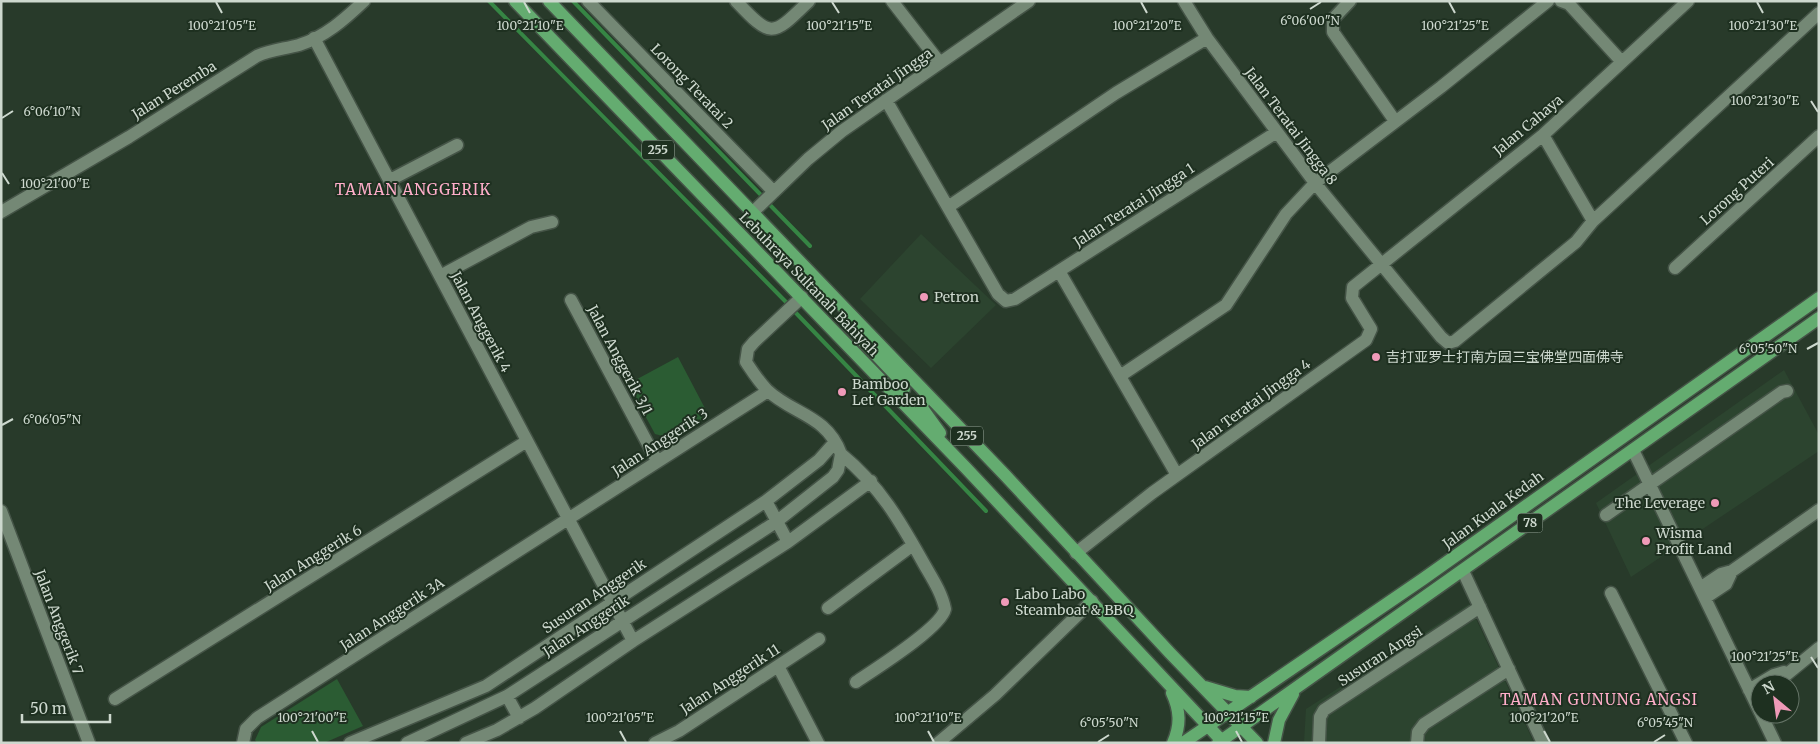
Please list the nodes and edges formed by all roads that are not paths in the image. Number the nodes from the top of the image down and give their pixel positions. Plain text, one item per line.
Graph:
1 (364, 1) edge
2 (515, 1) edge
3 (549, 1) edge
4 (588, 1) edge
5 (736, 1) edge
6 (809, 1) edge
7 (892, 1) edge
8 (1029, 1) edge
9 (1184, 1) edge
10 (1350, 1) edge
11 (1548, 1) edge
12 (1561, 1) edge
13 (1688, 1) edge
14 (1819, 13) edge
15 (314, 38) junction
16 (1207, 38) junction
17 (940, 62) junction
18 (1622, 62) junction
19 (886, 100) junction
20 (1395, 121) junction
21 (1277, 132) junction
22 (1543, 134) junction
23 (1819, 136) edge
24 (458, 145) dead end
25 (390, 180) junction
26 (1315, 183) junction
27 (774, 192) junction
28 (948, 207) junction
29 (1, 212) edge
30 (752, 213) junction
31 (1593, 221) junction
32 (552, 222) dead end
33 (1381, 264) junction
34 (1674, 268) dead end
35 (1059, 271) junction
36 (440, 276) junction
37 (818, 282) junction
38 (802, 298) junction
39 (1819, 298) edge
40 (571, 300) dead end
41 (1819, 318) edge
42 (1120, 376) junction
43 (768, 390) junction
44 (1788, 391) dead end
45 (929, 396) junction
46 (896, 398) junction
47 (527, 441) junction
48 (835, 442) junction
49 (1633, 450) junction
50 (841, 454) junction
51 (657, 461) junction
52 (965, 467) junction
53 (1177, 475) junction
54 (871, 481) junction
55 (1650, 484) junction
56 (766, 501) junction
57 (1819, 510) edge
58 (1, 511) edge
59 (1606, 515) dead end
60 (568, 518) junction
61 (776, 522) junction
62 (1479, 540) junction
63 (788, 542) junction
64 (913, 545) junction
65 (1076, 553) junction
66 (1487, 553) junction
67 (1464, 571) junction
68 (1611, 593) dead end
69 (1702, 593) junction
70 (612, 601) junction
71 (1092, 601) junction
72 (828, 608) dead end
73 (1480, 608) junction
74 (622, 620) junction
75 (819, 639) dead end
76 (633, 641) junction
77 (1819, 648) edge
78 (778, 666) junction
79 (1509, 670) junction
80 (1789, 670) junction
81 (1777, 674) edge
82 (1785, 674) edge
83 (1193, 677) junction
84 (1162, 679) junction
85 (856, 682) dead end
86 (1750, 686) edge
87 (1298, 688) junction
88 (507, 696) junction
89 (1251, 697) junction
90 (116, 700) dead end
91 (1227, 713) junction
92 (519, 718) junction
93 (1766, 724) edge
94 (1207, 727) junction
95 (1241, 727) junction
96 (679, 731) junction
97 (1221, 742) edge
98 (89, 743) edge
99 (243, 743) edge
100 (350, 743) edge
101 (407, 743) edge
102 (466, 743) edge
103 (655, 743) edge
104 (685, 743) edge
105 (818, 743) edge
106 (938, 743) edge
107 (1174, 743) edge
108 (1183, 743) edge
109 (1257, 743) edge
110 (1274, 743) edge
111 (1319, 743) edge
112 (1417, 743) edge
113 (1543, 743) edge
114 (1686, 743) edge
115 (1775, 743) edge

1 - 15 street, Jalan Peremba
2 - 38 main road, Lebuhraya Sultanah Bahiyah / 255
3 - 30 main road, Lebuhraya Sultanah Bahiyah / 255
4 - 27 street, Lorong Teratai 2
5 - 6 street
7 - 17 street
8 - 17 street, Jalan Teratai Jingga
9 - 16 street, Jalan Teratai Jingga 8
10 - 20 street
11 - 20 street
12 - 18 street
13 - 18 street, Jalan Cahaya
14 - 31 street
15 - 25 street, Jalan Anggerik 4
15 - 29 street, Jalan Peremba
16 - 21 street, Jalan Teratai Jingga 8
16 - 28 street
17 - 19 street, Jalan Teratai Jingga
18 - 22 street, Jalan Cahaya
19 - 27 street, Jalan Teratai Jingga
19 - 28 street
20 - 26 street
21 - 26 street, Jalan Teratai Jingga 8
21 - 35 street, Jalan Teratai Jingga 1
22 - 31 street
22 - 33 street, Jalan Cahaya
23 - 34 street, Lorong Puteri
24 - 25 street
25 - 36 street, Jalan Anggerik 4
26 - 33 street, Jalan Teratai Jingga 8
26 - 42 street
27 - 30 street, Jalan Teratai Jingga
28 - 35 street, Jalan Teratai Jingga 1
30 - 37 main road, Lebuhraya Sultanah Bahiyah / 255
31 - 33 street, Jalan Teratai Jingga 8
32 - 36 street
33 - 53 street, Jalan Teratai Jingga 4
35 - 42 street
36 - 47 street, Jalan Anggerik 4
37 - 45 main road, Lebuhraya Sultanah Bahiyah / 255
37 - 46 main road
38 - 43 street
38 - 46 main road, Lebuhraya Sultanah Bahiyah / 255
39 - 62 main road, Jalan Kuala Kedah / 78
40 - 51 street, Jalan Anggerik 3/1
41 - 49 main road, 78
42 - 53 street
43 - 48 street
43 - 51 street, Jalan Anggerik 3
44 - 55 street
45 - 52 main road
45 - 65 main road, Lebuhraya Sultanah Bahiyah / 255
46 - 52 main road, Lebuhraya Sultanah Bahiyah / 255
47 - 60 street, Jalan Anggerik 4
47 - 90 street, Jalan Anggerik 6
48 - 50 street
48 - 56 street, Susuran Anggerik
49 - 55 street
49 - 66 main road, 78
50 - 54 street
50 - 61 street, Jalan Anggerik
51 - 60 street, Jalan Anggerik 3
52 - 71 main road, Lebuhraya Sultanah Bahiyah / 255
53 - 65 street, Jalan Teratai Jingga 4
54 - 63 street
54 - 64 street
55 - 59 street
55 - 69 street
56 - 61 street
56 - 70 street, Susuran Anggerik
57 - 69 street
58 - 98 street, Jalan Anggerik 7
60 - 70 street, Jalan Anggerik 4
60 - 99 street, Jalan Anggerik 3A
61 - 63 street
61 - 74 street, Jalan Anggerik
62 - 66 main road
62 - 89 main road, Jalan Kuala Kedah / 78
63 - 76 street
64 - 72 street
64 - 85 street
65 - 83 main road, Lebuhraya Sultanah Bahiyah / 255
66 - 67 main road, 78
67 - 73 street
67 - 87 main road, 78
68 - 114 street
69 - 86 street
70 - 74 street, Jalan Anggerik 4
70 - 100 street, Susuran Anggerik
71 - 84 main road, Lebuhraya Sultanah Bahiyah / 255
71 - 106 street
73 - 79 street
73 - 111 street, Susuran Angsi
74 - 76 street, Jalan Anggerik 4
74 - 88 street, Jalan Anggerik
75 - 78 street, Jalan Anggerik 11
76 - 92 street
77 - 80 street
78 - 96 street, Jalan Anggerik 11
78 - 105 street
79 - 112 street
79 - 113 street
80 - 81 street
80 - 82 street
83 - 89 main road
83 - 91 main road, Lebuhraya Sultanah Bahiyah / 255
84 - 94 main road, Lebuhraya Sultanah Bahiyah / 255
84 - 107 main road
87 - 95 main road, 78
87 - 110 main road
88 - 92 street
88 - 101 street, Jalan Anggerik
89 - 91 main road, Jalan Kuala Kedah / 78
91 - 94 main road, Jalan Kuala Kedah / 78
91 - 95 main road, Lebuhraya Sultanah Bahiyah / 255
92 - 102 street
93 - 115 street
94 - 97 main road, Lebuhraya Sultanah Bahiyah / 255
94 - 108 main road, Jalan Kuala Kedah / 78
95 - 97 main road, 78
95 - 109 main road, Lebuhraya Sultanah Bahiyah / 255
96 - 103 street, Jalan Anggerik 11
96 - 104 street

